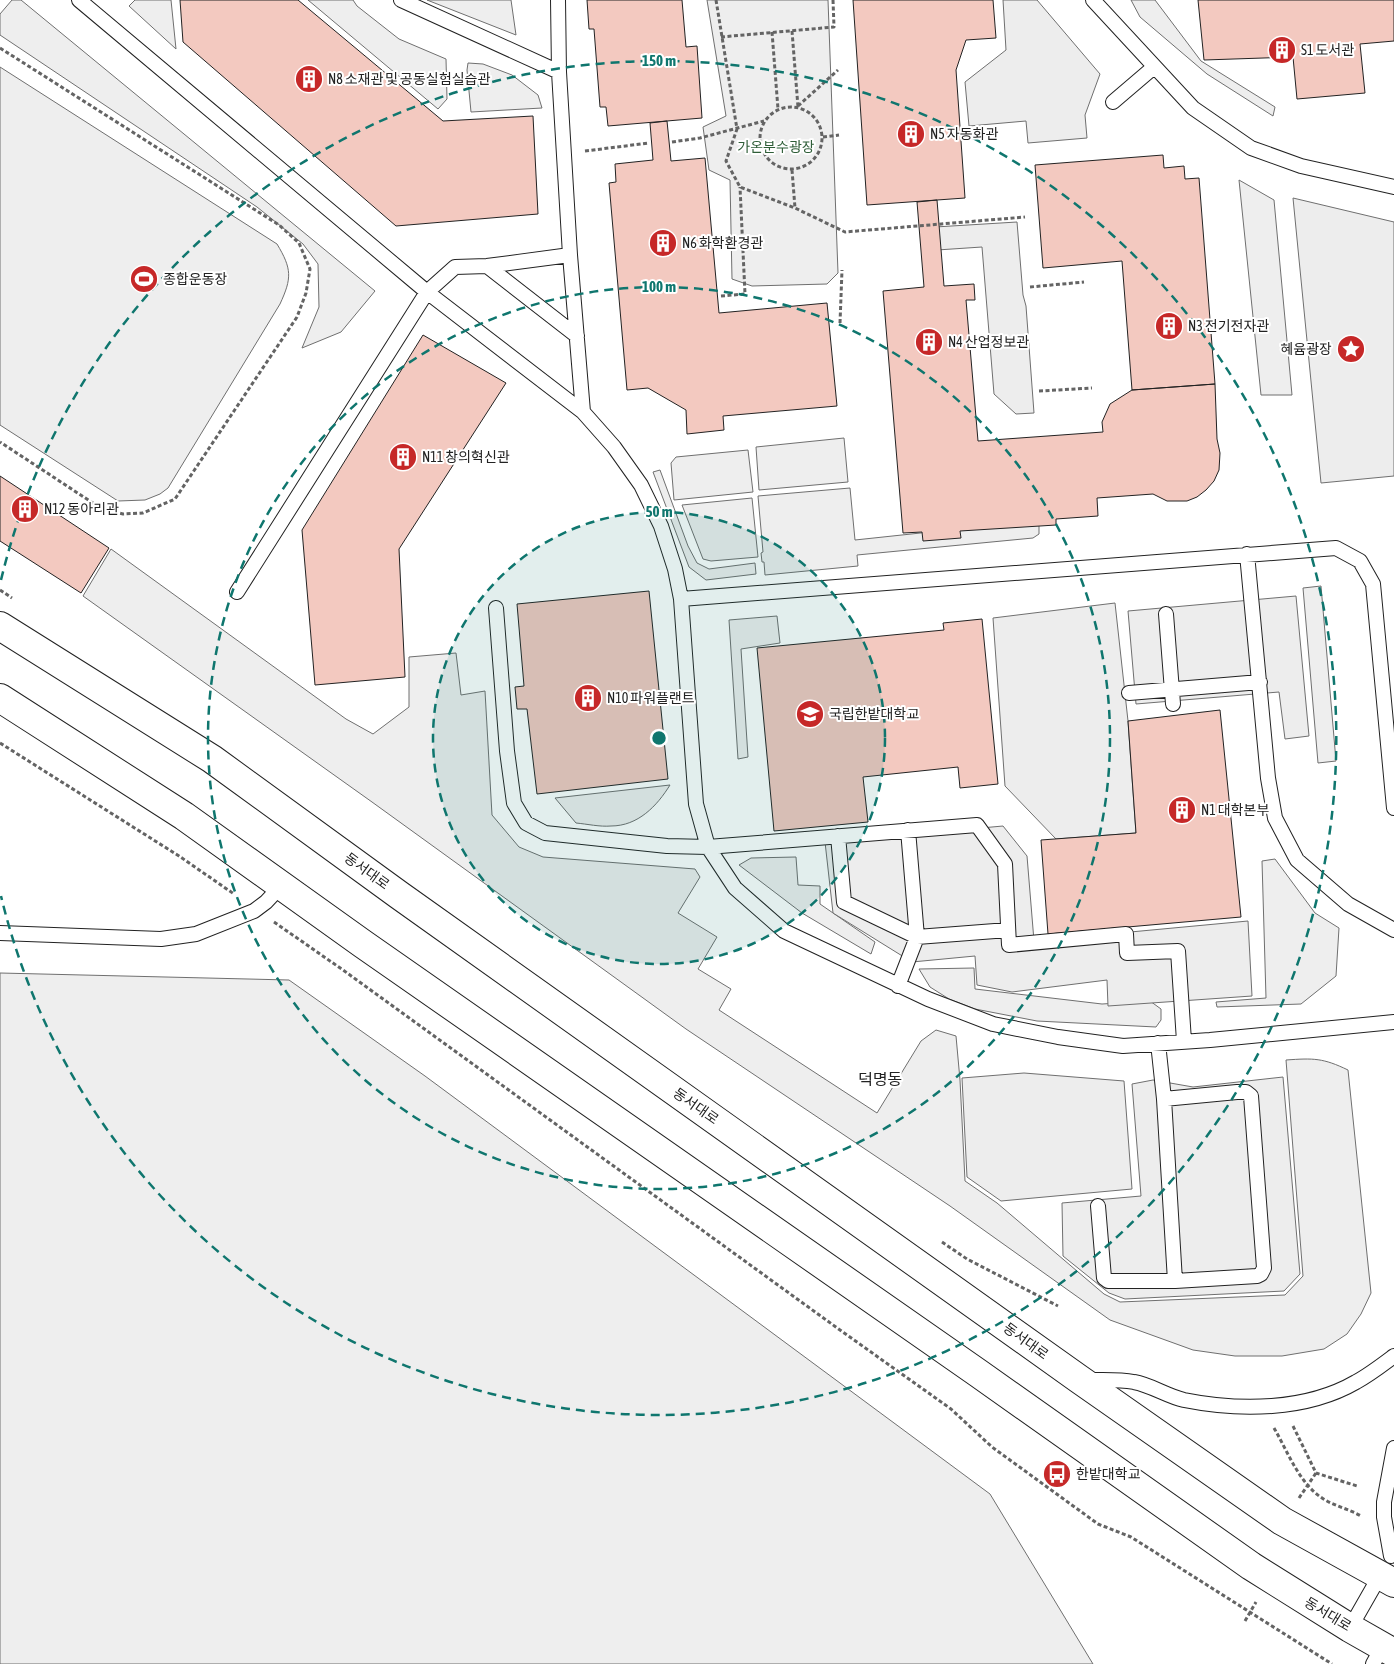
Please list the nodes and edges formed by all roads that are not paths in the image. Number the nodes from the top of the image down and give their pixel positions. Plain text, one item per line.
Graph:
1 (79, 0) edge
2 (401, 0) edge
3 (558, 0) edge
4 (1094, 0) edge
5 (1154, 67) junction
6 (559, 72) junction
7 (1113, 102) dead end
8 (1394, 187) edge
9 (570, 255) junction
10 (487, 266) junction
11 (427, 292) junction
12 (577, 336) junction
13 (583, 412) junction
14 (1247, 554) junction
15 (236, 592) dead end
16 (681, 599) junction
17 (496, 608) dead end
18 (1166, 614) dead end
19 (0, 626) edge
20 (1260, 682) junction
21 (1129, 693) dead end
22 (1172, 697) junction
23 (0, 698) edge
24 (1394, 808) edge
25 (908, 830) junction
26 (838, 836) junction
27 (708, 847) junction
28 (281, 886) junction
29 (1008, 930) junction
30 (1394, 930) edge
31 (0, 933) edge
32 (917, 937) junction
33 (898, 986) junction
34 (1394, 1022) edge
35 (1184, 1041) junction
36 (1158, 1043) junction
37 (1164, 1099) junction
38 (1098, 1206) dead end
39 (1175, 1281) junction
40 (1394, 1356) edge
41 (1079, 1379) junction
42 (1394, 1448) edge
43 (1390, 1567) edge
44 (1350, 1628) junction
45 (1383, 1654) edge

1 - 11 lane
2 - 6 lane
3 - 6 lane
4 - 5 lane
5 - 7 lane
5 - 8 lane
6 - 9 lane
9 - 10 lane
9 - 12 lane
10 - 11 lane
10 - 12 lane
11 - 13 lane
11 - 15 lane
12 - 13 lane
13 - 16 lane
14 - 16 lane
14 - 20 lane
14 - 24 lane
16 - 27 lane
17 - 27 lane
18 - 22 lane
19 - 41 street, 동서대로
20 - 22 lane
20 - 30 lane
21 - 22 lane
23 - 28 street, 동서대로
25 - 26 lane
25 - 29 lane
25 - 32 lane
26 - 27 lane
26 - 32 lane
27 - 33 lane
28 - 31 lane
28 - 44 street, 동서대로
29 - 32 lane
29 - 35 lane
32 - 33 lane
33 - 36 lane
34 - 35 lane
35 - 36 lane
36 - 37 lane
37 - 39 lane
37 - 39 lane
38 - 39 lane
40 - 41 lane
41 - 43 street, 동서대로
42 - 43 lane
43 - 44 lane
44 - 45 street, 동서대로

